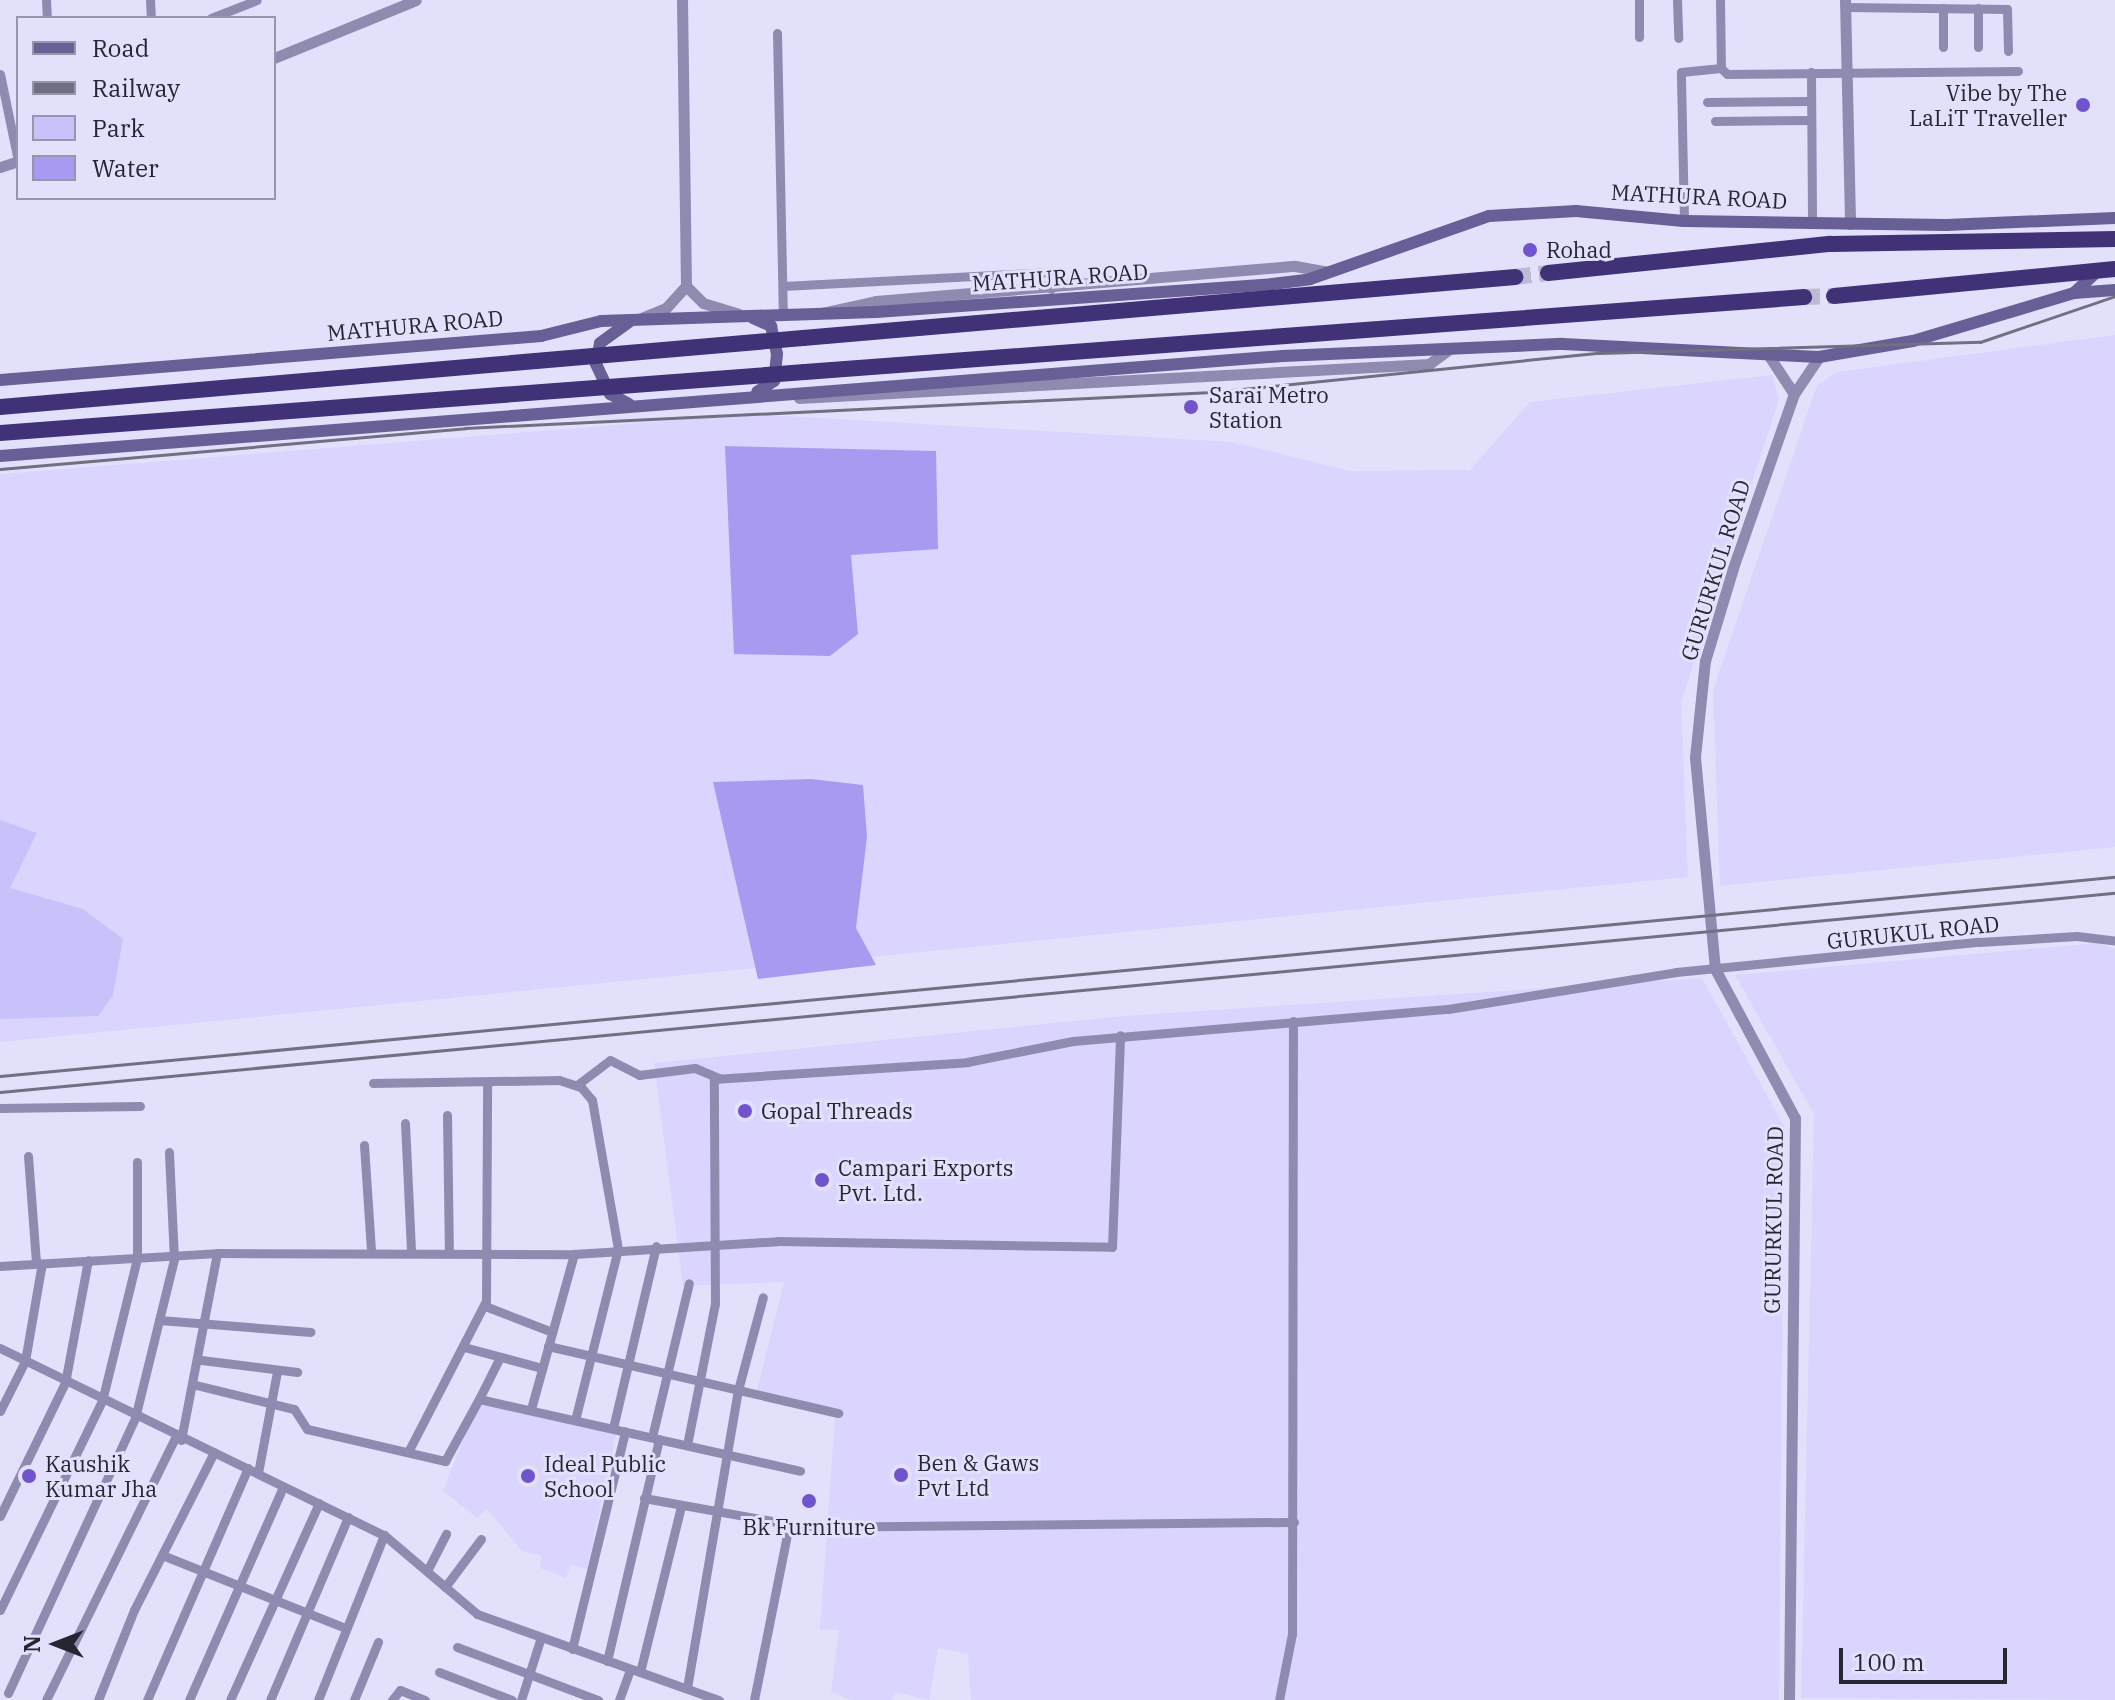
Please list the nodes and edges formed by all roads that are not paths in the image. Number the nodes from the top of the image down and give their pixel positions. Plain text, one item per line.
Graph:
1 (257, 0) edge
2 (416, 0) edge
3 (682, 0) edge
4 (1639, 0) edge
5 (1677, 0) edge
6 (1720, 0) edge
7 (235, 4) edge
8 (1845, 4) edge
9 (1943, 8) junction
10 (1978, 8) junction
11 (214, 16) edge
12 (777, 33) dead end
13 (1639, 37) dead end
14 (1678, 38) dead end
15 (1943, 47) dead end
16 (1978, 47) dead end
17 (2008, 51) dead end
18 (276, 57) edge
19 (1721, 68) junction
20 (1846, 70) junction
21 (2018, 71) dead end
22 (1811, 72) junction
23 (0, 74) edge
24 (1811, 101) junction
25 (1707, 102) dead end
26 (1811, 120) junction
27 (1715, 121) dead end
28 (16, 151) edge
29 (2115, 218) edge
30 (1684, 221) junction
31 (1812, 224) junction
32 (1850, 224) junction
33 (2115, 239) edge
34 (2107, 270) edge
35 (1548, 273) tunnel mouth
36 (1515, 277) tunnel mouth
37 (1237, 280) junction
38 (686, 286) junction
39 (783, 286) junction
40 (1051, 289) junction
41 (2115, 290) edge
42 (2074, 293) junction
43 (1834, 296) tunnel mouth
44 (1804, 297) tunnel mouth
45 (821, 313) junction
46 (738, 314) junction
47 (783, 314) junction
48 (638, 319) junction
49 (1769, 356) junction
50 (1819, 357) junction
51 (0, 380) edge
52 (1794, 394) junction
53 (746, 397) junction
54 (632, 405) junction
55 (0, 407) edge
56 (0, 433) edge
57 (0, 456) edge
58 (2115, 941) edge
59 (1715, 969) junction
60 (1293, 1021) junction
61 (1120, 1035) junction
62 (719, 1078) junction
63 (487, 1082) junction
64 (373, 1083) dead end
65 (577, 1085) junction
66 (140, 1106) dead end
67 (0, 1108) edge
68 (447, 1115) dead end
69 (405, 1123) dead end
70 (364, 1145) dead end
71 (169, 1152) dead end
72 (28, 1156) dead end
73 (137, 1162) dead end
74 (718, 1242) junction
75 (656, 1246) junction
76 (618, 1249) junction
77 (371, 1251) junction
78 (449, 1251) junction
79 (411, 1252) junction
80 (490, 1252) junction
81 (217, 1253) junction
82 (574, 1254) junction
83 (137, 1259) junction
84 (174, 1259) junction
85 (88, 1260) junction
86 (39, 1263) junction
87 (0, 1266) edge
88 (689, 1283) dead end
89 (763, 1297) dead end
90 (485, 1306) junction
91 (159, 1320) junction
92 (206, 1321) junction
93 (311, 1332) dead end
94 (552, 1332) junction
95 (548, 1346) junction
96 (464, 1347) junction
97 (0, 1348) edge
98 (589, 1356) junction
99 (500, 1357) junction
100 (201, 1360) junction
101 (25, 1361) junction
102 (629, 1365) junction
103 (542, 1368) junction
104 (277, 1371) junction
105 (297, 1372) dead end
106 (665, 1373) junction
107 (700, 1381) junction
108 (65, 1383) junction
109 (196, 1385) junction
110 (738, 1390) junction
111 (3, 1398) edge
112 (479, 1399) junction
113 (102, 1401) junction
114 (270, 1405) junction
115 (531, 1409) junction
116 (0, 1411) edge
117 (838, 1413) dead end
118 (135, 1418) junction
119 (575, 1420) junction
120 (613, 1428) junction
121 (625, 1431) junction
122 (656, 1438) junction
123 (178, 1439) junction
124 (687, 1445) junction
125 (214, 1452) junction
126 (408, 1452) junction
127 (727, 1452) junction
128 (253, 1470) junction
129 (800, 1471) dead end
130 (283, 1487) junction
131 (644, 1498) junction
132 (319, 1503) junction
133 (681, 1506) junction
134 (0, 1516) edge
135 (718, 1516) junction
136 (348, 1517) junction
137 (1294, 1522) junction
138 (789, 1525) junction
139 (446, 1534) dead end
140 (384, 1535) junction
141 (481, 1539) dead end
142 (162, 1555) junction
143 (199, 1570) junction
144 (427, 1571) junction
145 (236, 1585) junction
146 (445, 1587) junction
147 (271, 1599) junction
148 (0, 1610) edge
149 (304, 1612) junction
150 (345, 1628) junction
151 (541, 1637) junction
152 (378, 1642) dead end
153 (457, 1647) dead end
154 (572, 1649) junction
155 (607, 1661) junction
156 (635, 1670) junction
157 (439, 1672) dead end
158 (530, 1675) junction
159 (687, 1688) junction
160 (8, 1693) dead end
161 (46, 1700) edge
162 (98, 1700) edge
163 (147, 1700) edge
164 (189, 1700) edge
165 (230, 1700) edge
166 (270, 1700) edge
167 (318, 1700) edge
168 (354, 1700) edge
169 (392, 1700) edge
170 (425, 1700) edge
171 (512, 1700) edge
172 (521, 1700) edge
173 (598, 1700) edge
174 (619, 1700) edge
175 (719, 1700) edge
176 (754, 1700) edge
177 (1279, 1700) edge
178 (1789, 1700) edge

1 - 7 street
2 - 18 street
3 - 38 street
4 - 13 street
5 - 14 street
6 - 19 street
7 - 11 street
8 - 9 street
8 - 20 street
9 - 10 street
9 - 15 street
10 - 16 street
10 - 17 street
12 - 39 street
19 - 22 street
19 - 30 street
20 - 21 street
20 - 22 street
20 - 32 street
22 - 24 street
23 - 28 street
24 - 25 street
24 - 26 street
26 - 27 street
26 - 31 street
29 - 32 main road, MATHURA ROAD
30 - 31 main road, MATHURA ROAD
30 - 37 main road, MATHURA ROAD
31 - 32 main road, MATHURA ROAD
33 - 35 highway
34 - 42 main road
34 - 43 highway
36 - 55 highway, MATHURA ROAD, bridge
37 - 40 street
37 - 45 main road, MATHURA ROAD
38 - 46 street
38 - 48 street
39 - 40 street
39 - 47 street
40 - 45 street
41 - 42 main road
42 - 50 main road
44 - 56 highway, bridge
45 - 47 main road, MATHURA ROAD
46 - 47 main road, MATHURA ROAD
46 - 48 main road, MATHURA ROAD
46 - 53 main road
48 - 51 main road, MATHURA ROAD
48 - 54 main road
49 - 50 main road
49 - 52 street
49 - 53 main road
50 - 52 street, GURURKUL ROAD
52 - 59 street, GURURKUL ROAD
53 - 54 main road
54 - 57 main road
58 - 59 street, GURUKUL ROAD
59 - 60 street, GURUKUL ROAD
59 - 178 street, GURURKUL ROAD
60 - 61 street, GURUKUL ROAD
60 - 137 street
61 - 62 street, GURUKUL ROAD
61 - 74 street
62 - 65 street, GURUKUL ROAD
62 - 74 street
63 - 64 street
63 - 65 street
63 - 80 street
65 - 76 street
66 - 67 street
68 - 78 street
69 - 79 street
70 - 77 street
71 - 84 street
72 - 86 street
73 - 83 street
74 - 75 street
74 - 107 street
75 - 76 street
75 - 102 street
76 - 82 street
76 - 98 street
77 - 79 street
77 - 81 street
78 - 79 street
78 - 80 street
80 - 82 street
80 - 90 street
81 - 84 street
81 - 92 street
82 - 94 street
83 - 84 street
83 - 85 street
83 - 113 street
84 - 91 street
85 - 86 street
85 - 108 street
86 - 87 street
86 - 101 street
88 - 106 street
89 - 110 street
90 - 94 street
90 - 96 street
91 - 92 street
91 - 118 street
92 - 93 street
92 - 100 street
94 - 95 street
95 - 98 street
95 - 103 street
96 - 99 street
96 - 126 street
97 - 101 street
98 - 102 street
98 - 119 street
99 - 103 street
99 - 112 street
100 - 104 street
100 - 109 street
101 - 108 street
101 - 111 street
102 - 106 street
102 - 120 street
103 - 115 street
104 - 105 street
104 - 114 street
106 - 107 street
106 - 122 street
107 - 110 street
107 - 124 street
108 - 113 street
108 - 134 street
109 - 114 street
109 - 123 street
110 - 117 street
110 - 127 street
111 - 116 street
112 - 115 street
112 - 126 street
113 - 118 street
113 - 148 street
114 - 126 street
114 - 128 street
115 - 119 street
118 - 123 street
118 - 160 street
119 - 120 street
120 - 121 street
121 - 122 street
121 - 154 street
122 - 124 street
122 - 131 street
123 - 125 street
123 - 161 street
124 - 127 street
125 - 128 street
125 - 142 street
127 - 129 street
127 - 135 street
128 - 130 street
128 - 143 street
130 - 132 street
130 - 145 street
131 - 133 street
131 - 155 street
132 - 136 street
132 - 147 street
133 - 135 street
133 - 156 street
135 - 138 street
135 - 159 street
136 - 140 street
136 - 149 street
137 - 138 street
137 - 177 street
138 - 176 street
139 - 144 street
140 - 144 street
140 - 150 street
141 - 146 street
142 - 143 street
142 - 162 street
143 - 145 street
143 - 163 street
144 - 146 street
145 - 147 street
145 - 164 street
146 - 151 street
147 - 149 street
147 - 165 street
149 - 150 street
149 - 166 street
150 - 167 street
151 - 154 street
151 - 158 street
152 - 168 street
153 - 158 street
154 - 155 street
155 - 156 street
156 - 159 street
156 - 174 street
157 - 171 street
158 - 172 street
158 - 173 street
159 - 175 street
169 - 170 street

